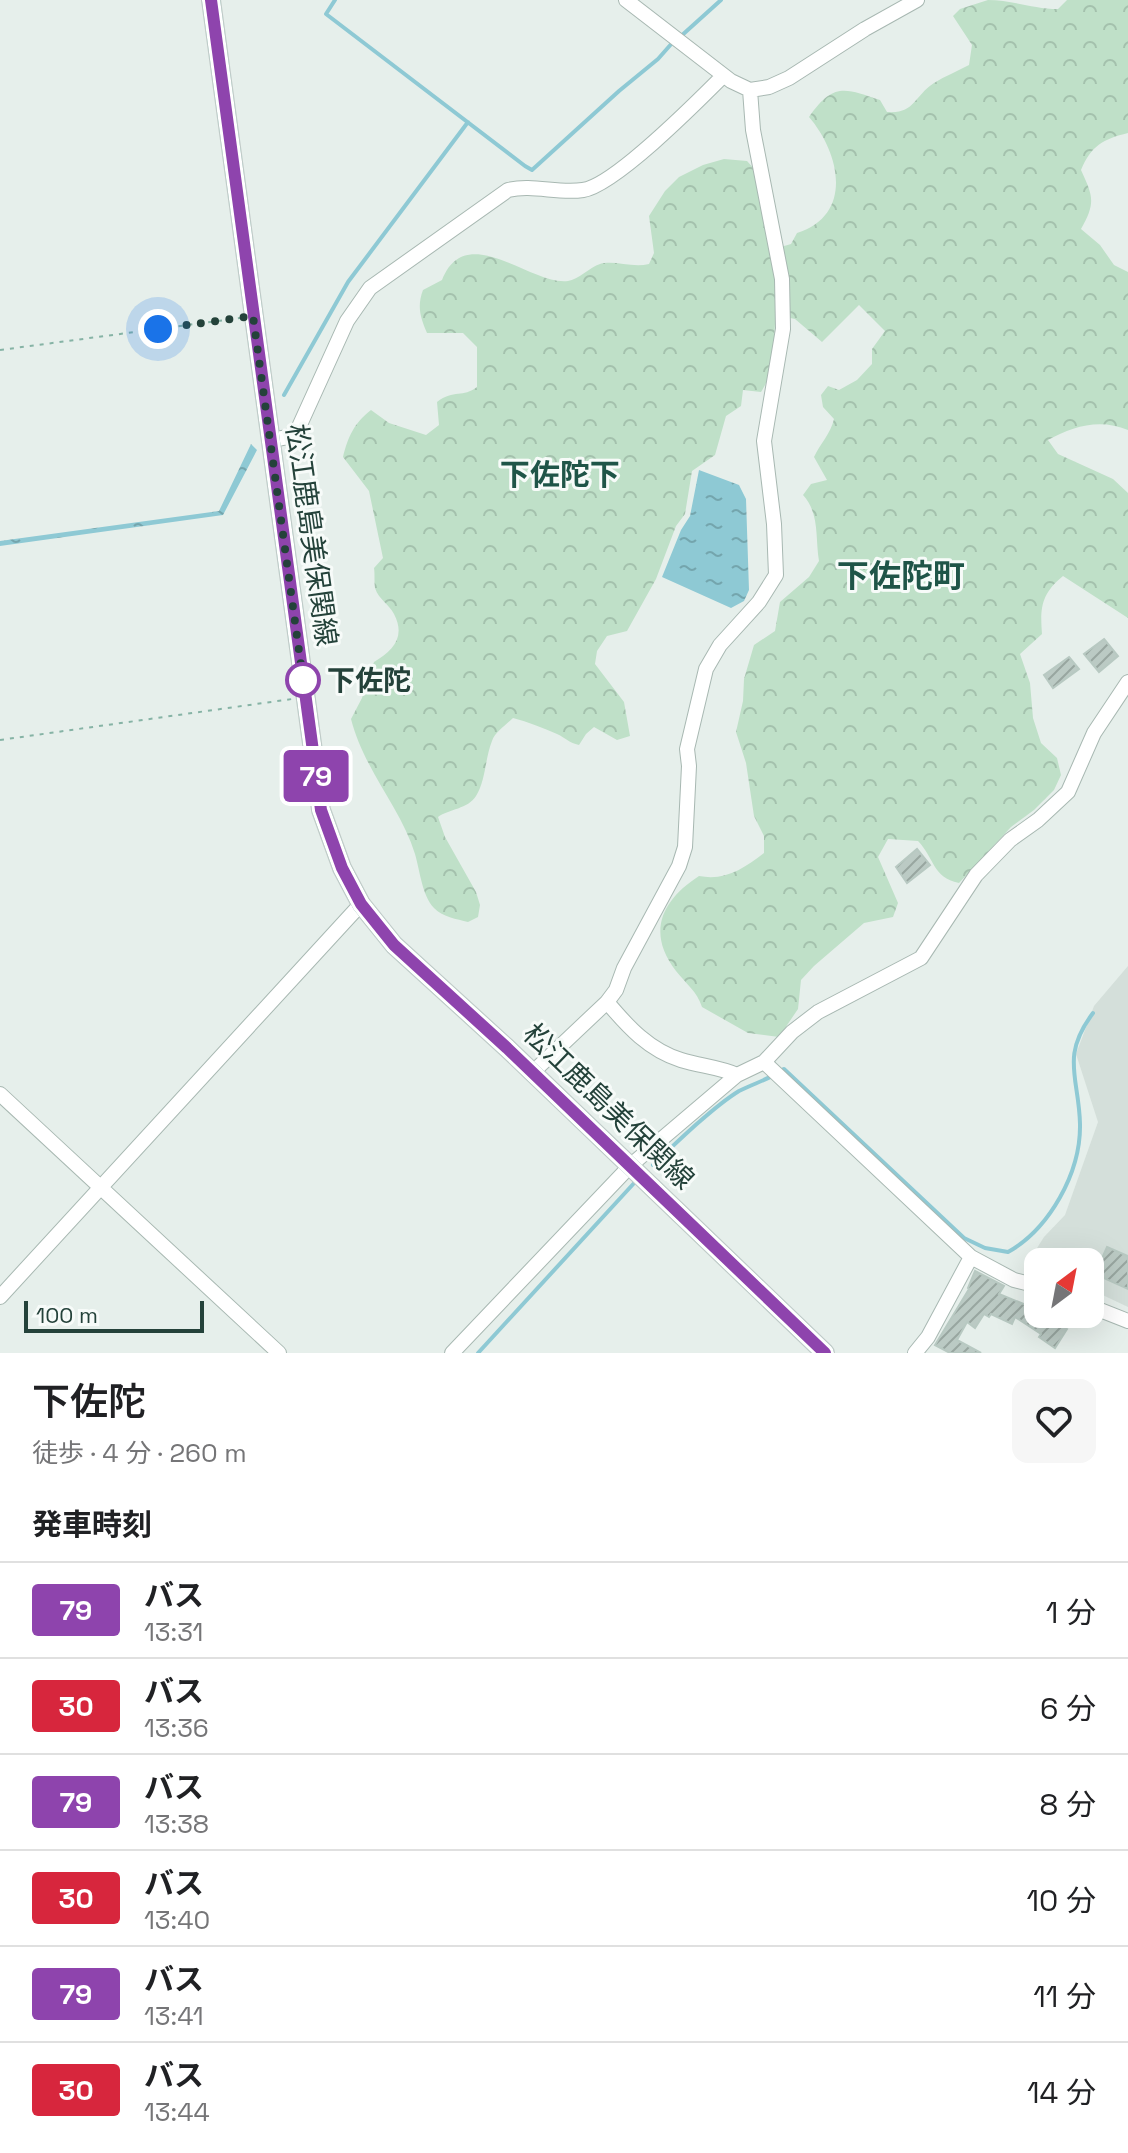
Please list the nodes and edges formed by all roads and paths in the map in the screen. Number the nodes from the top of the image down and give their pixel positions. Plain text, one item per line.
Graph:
1 (211, 0) edge
2 (626, 0) edge
3 (917, 0) edge
4 (723, 76) junction
5 (750, 90) junction
6 (253, 316) junction
7 (0, 350) edge
8 (271, 440) junction
9 (1128, 682) edge
10 (305, 697) junction
11 (0, 740) edge
12 (361, 904) junction
13 (607, 1002) junction
14 (764, 1062) junction
15 (533, 1072) junction
16 (737, 1075) junction
17 (0, 1094) edge
18 (631, 1165) junction
19 (102, 1188) junction
20 (971, 1257) junction
21 (1024, 1282) edge
22 (0, 1297) edge
23 (1104, 1312) edge
24 (1128, 1321) edge
25 (279, 1353) edge
26 (452, 1353) edge
27 (825, 1353) edge
28 (915, 1353) edge

1 - 6 main road, 松江鹿島美保関線
2 - 4 street
3 - 5 street
4 - 5 street
4 - 8 street
5 - 13 street
6 - 7 path
6 - 8 main road, 松江鹿島美保関線
8 - 10 main road, 松江鹿島美保関線
9 - 14 street
10 - 11 path
10 - 12 main road, 松江鹿島美保関線
12 - 15 main road, 松江鹿島美保関線
12 - 19 street
13 - 15 street
13 - 16 street
14 - 16 street
14 - 20 street
15 - 18 main road, 松江鹿島美保関線
16 - 18 street
17 - 19 street
18 - 26 street
18 - 27 main road, 松江鹿島美保関線
19 - 22 street
19 - 25 street
20 - 21 street
20 - 28 street
23 - 24 street

